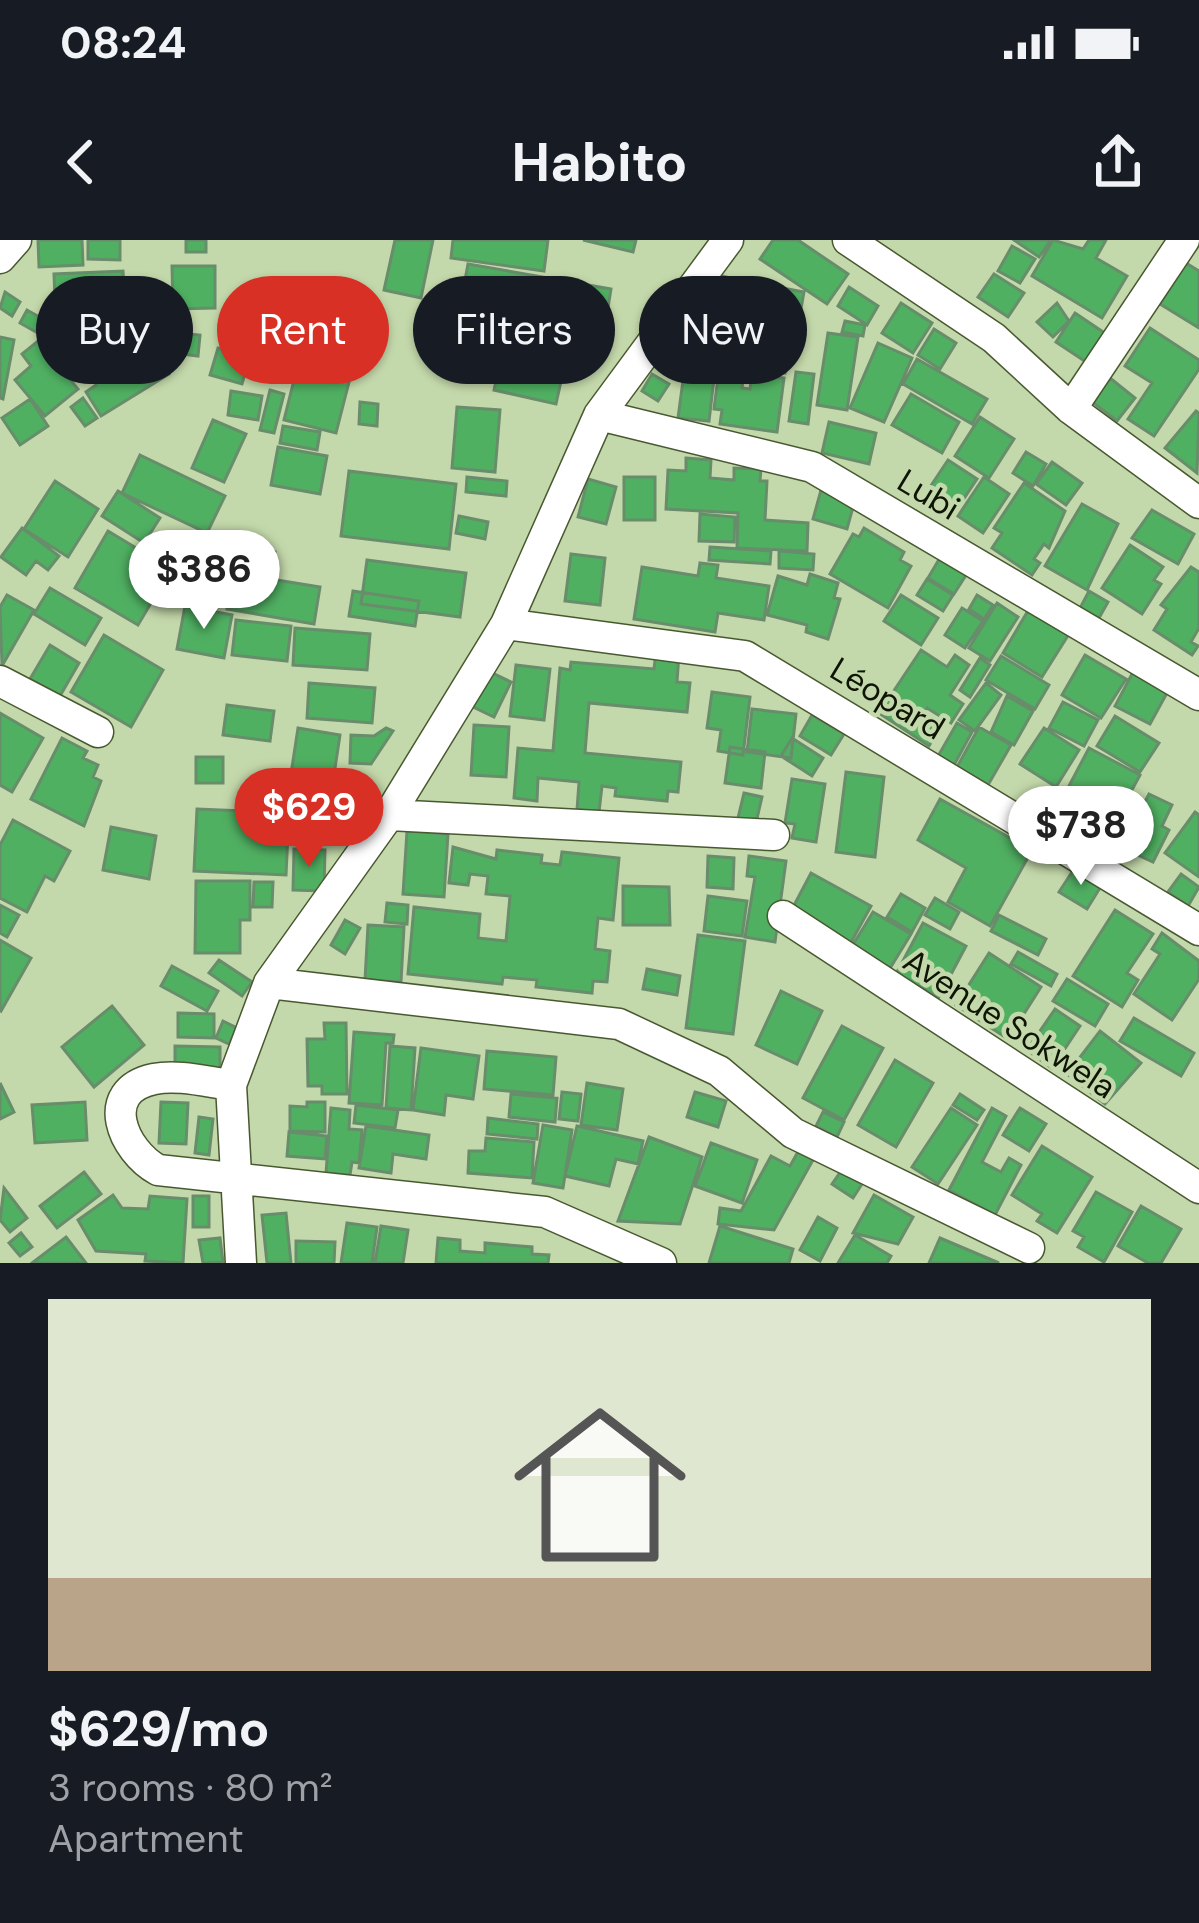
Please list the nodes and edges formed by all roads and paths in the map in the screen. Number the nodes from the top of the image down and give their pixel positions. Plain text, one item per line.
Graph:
1 (16, 240) edge
2 (728, 240) edge
3 (848, 240) edge
4 (1184, 240) edge
5 (0, 258) edge
6 (1071, 409) junction
7 (598, 415) junction
8 (1199, 503) edge
9 (506, 624) junction
10 (0, 681) edge
11 (1199, 694) edge
12 (98, 732) dead end
13 (389, 815) junction
14 (774, 836) dead end
15 (783, 916) dead end
16 (1199, 931) edge
17 (269, 983) junction
18 (231, 1085) junction
19 (239, 1181) junction
20 (1199, 1188) edge
21 (1029, 1248) dead end
22 (597, 1249) edge
23 (241, 1263) edge
24 (661, 1263) edge

1 - 5 street
2 - 7 street
3 - 6 street
4 - 6 street
6 - 8 street
7 - 9 street
7 - 11 street, Lubi
9 - 13 street
9 - 16 street, Léopard
10 - 12 street
13 - 14 street
13 - 17 street
15 - 20 street, Avenue Sokwela
17 - 18 street
17 - 21 street
18 - 19 street
18 - 19 street
19 - 22 street
19 - 23 street
22 - 24 street

